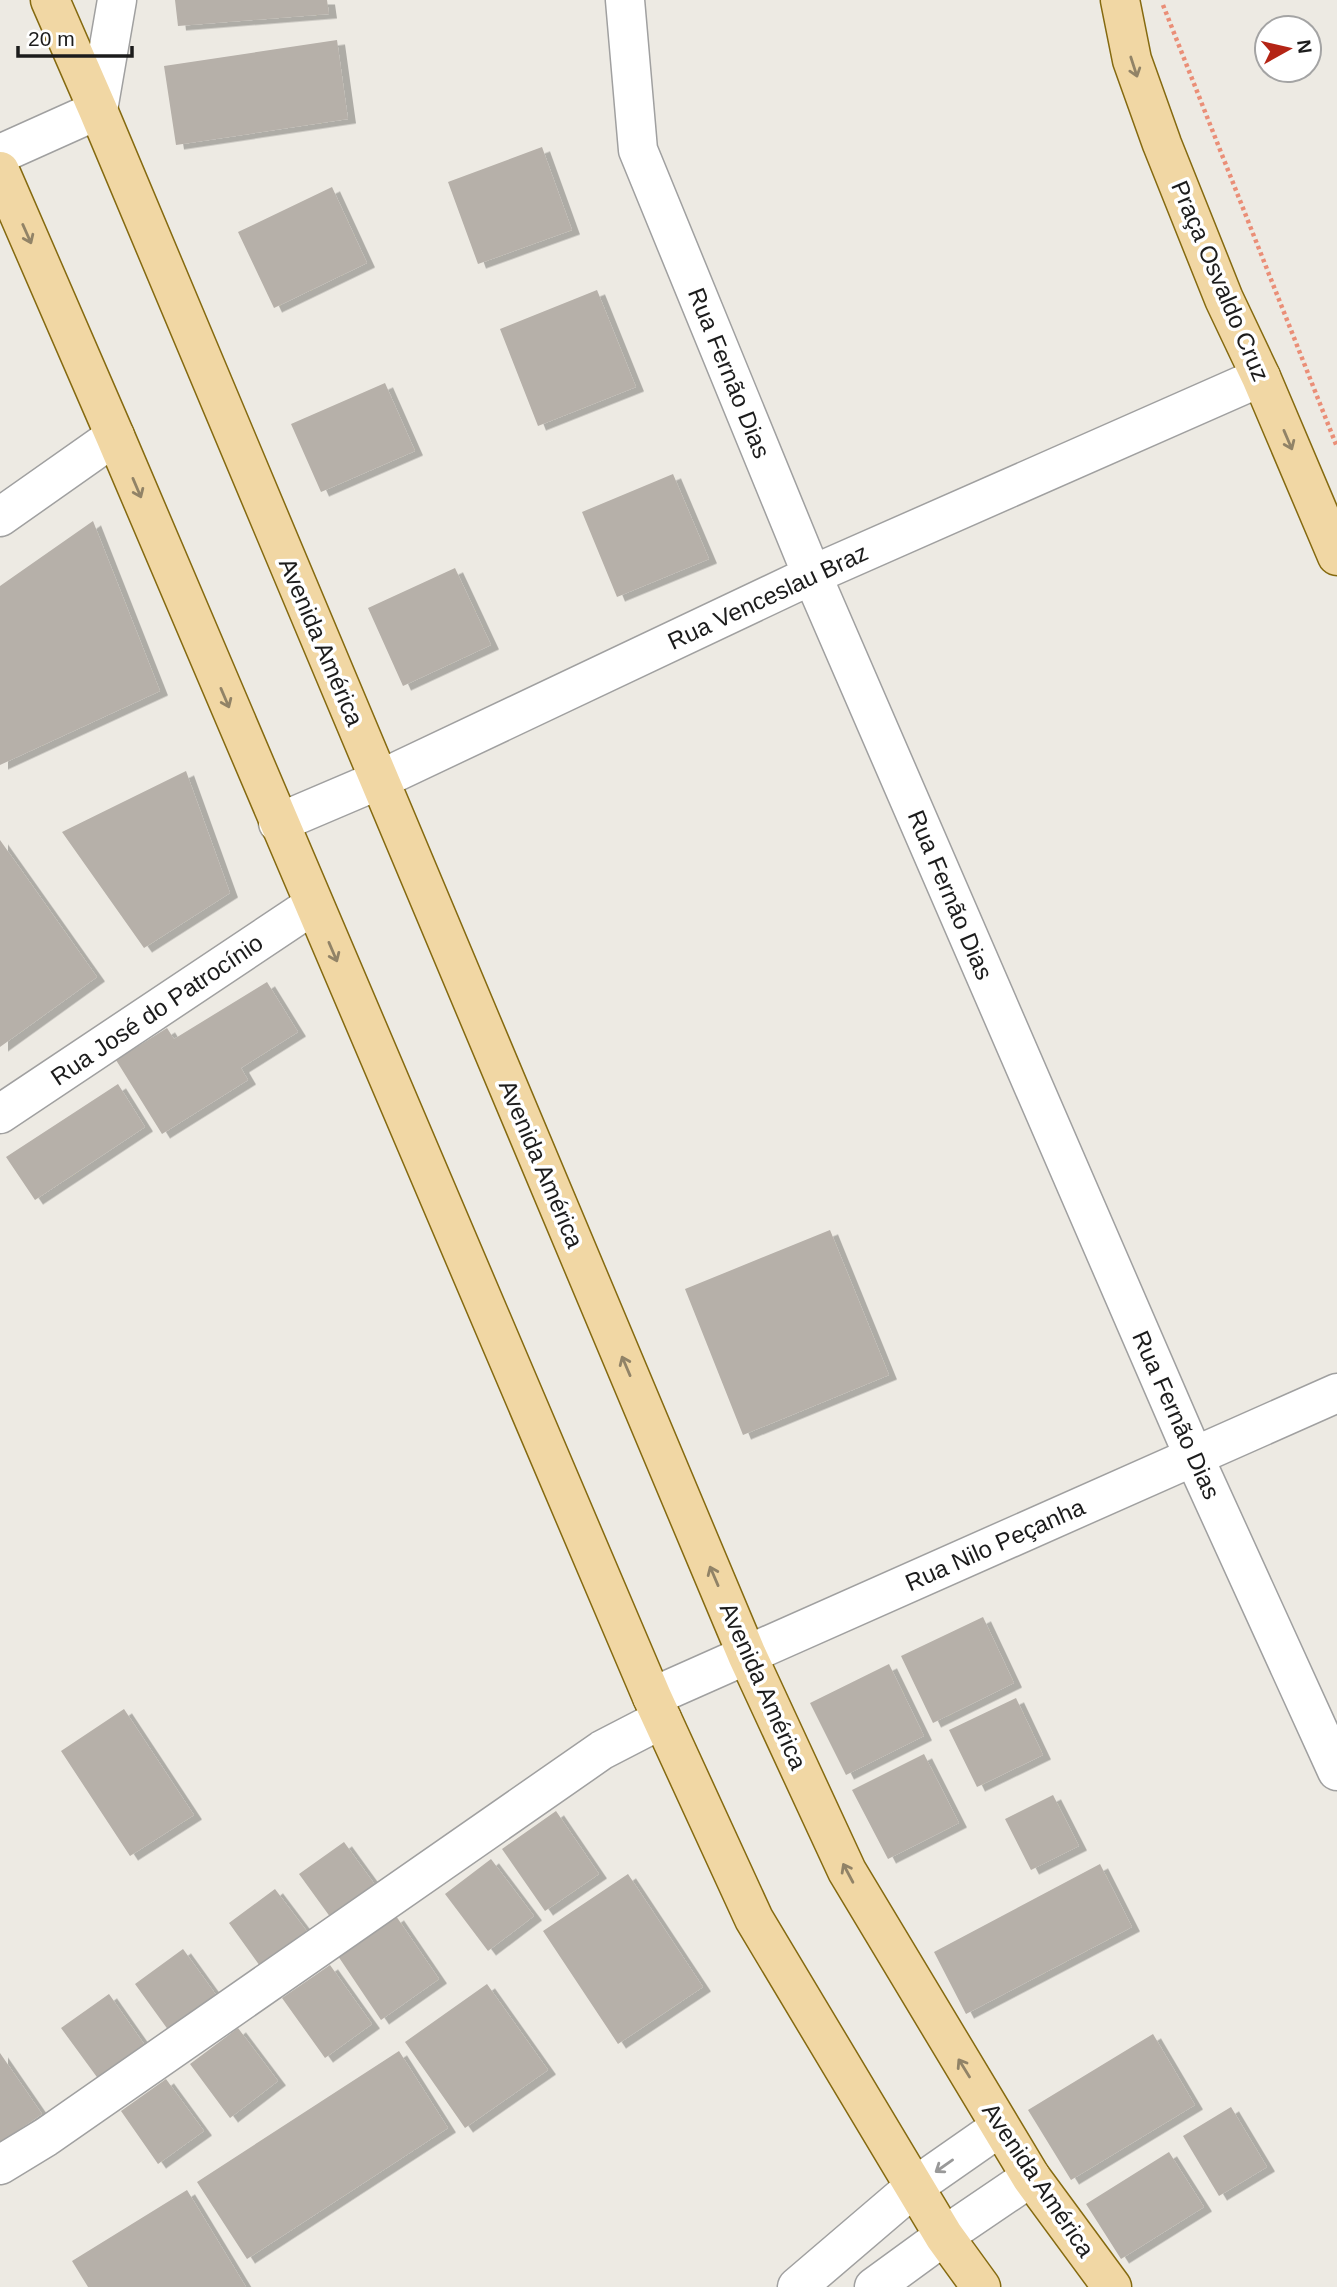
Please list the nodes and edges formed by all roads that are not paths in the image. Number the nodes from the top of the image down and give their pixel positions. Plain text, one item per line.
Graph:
1 (50, 0) edge
2 (117, 0) edge
3 (625, 0) edge
4 (1120, 0) edge
5 (98, 110) junction
6 (0, 154) edge
7 (0, 172) edge
8 (1261, 377) junction
9 (115, 436) junction
10 (0, 517) edge
11 (1337, 556) edge
12 (812, 575) junction
13 (379, 780) junction
14 (278, 823) junction
15 (313, 905) junction
16 (0, 1114) edge
17 (1337, 1393) edge
18 (1194, 1457) junction
19 (747, 1655) junction
20 (657, 1708) junction
21 (1337, 1771) edge
22 (1000, 2127) junction
23 (0, 2165) edge
24 (1031, 2177) junction
25 (914, 2188) junction
26 (944, 2236) junction
27 (797, 2287) edge
28 (874, 2287) edge
29 (981, 2287) edge
30 (1112, 2287) edge

1 - 5 main road, Avenida América
2 - 5 street
3 - 12 street, Rua Fernão Dias
4 -> 8 main road, Praça Osvaldo Cruz
5 - 6 street
5 - 13 main road, Avenida América
7 -> 9 main road
8 -> 11 main road, Praça Osvaldo Cruz
8 - 12 street, Rua Venceslau Braz
9 - 10 street
9 -> 14 main road
12 - 13 street, Rua Venceslau Braz
12 - 18 street, Rua Fernão Dias
13 - 14 street, Rua Venceslau Braz
19 -> 13 main road, Avenida América
14 - 15 main road
15 - 16 street, Rua José do Patrocínio
15 -> 20 main road
17 - 18 street, Rua Nilo Peçanha
18 - 19 street, Rua Nilo Peçanha
18 - 21 street, Rua Fernão Dias
19 - 20 street, Rua Nilo Peçanha
22 -> 19 main road, Avenida América
20 - 23 street, Rua Nilo Peçanha
20 - 25 main road
22 - 24 main road, Avenida América
22 -> 25 street
24 - 26 street
24 - 30 main road, Avenida América
25 - 26 main road
25 - 27 street
26 - 28 street
26 - 29 main road

